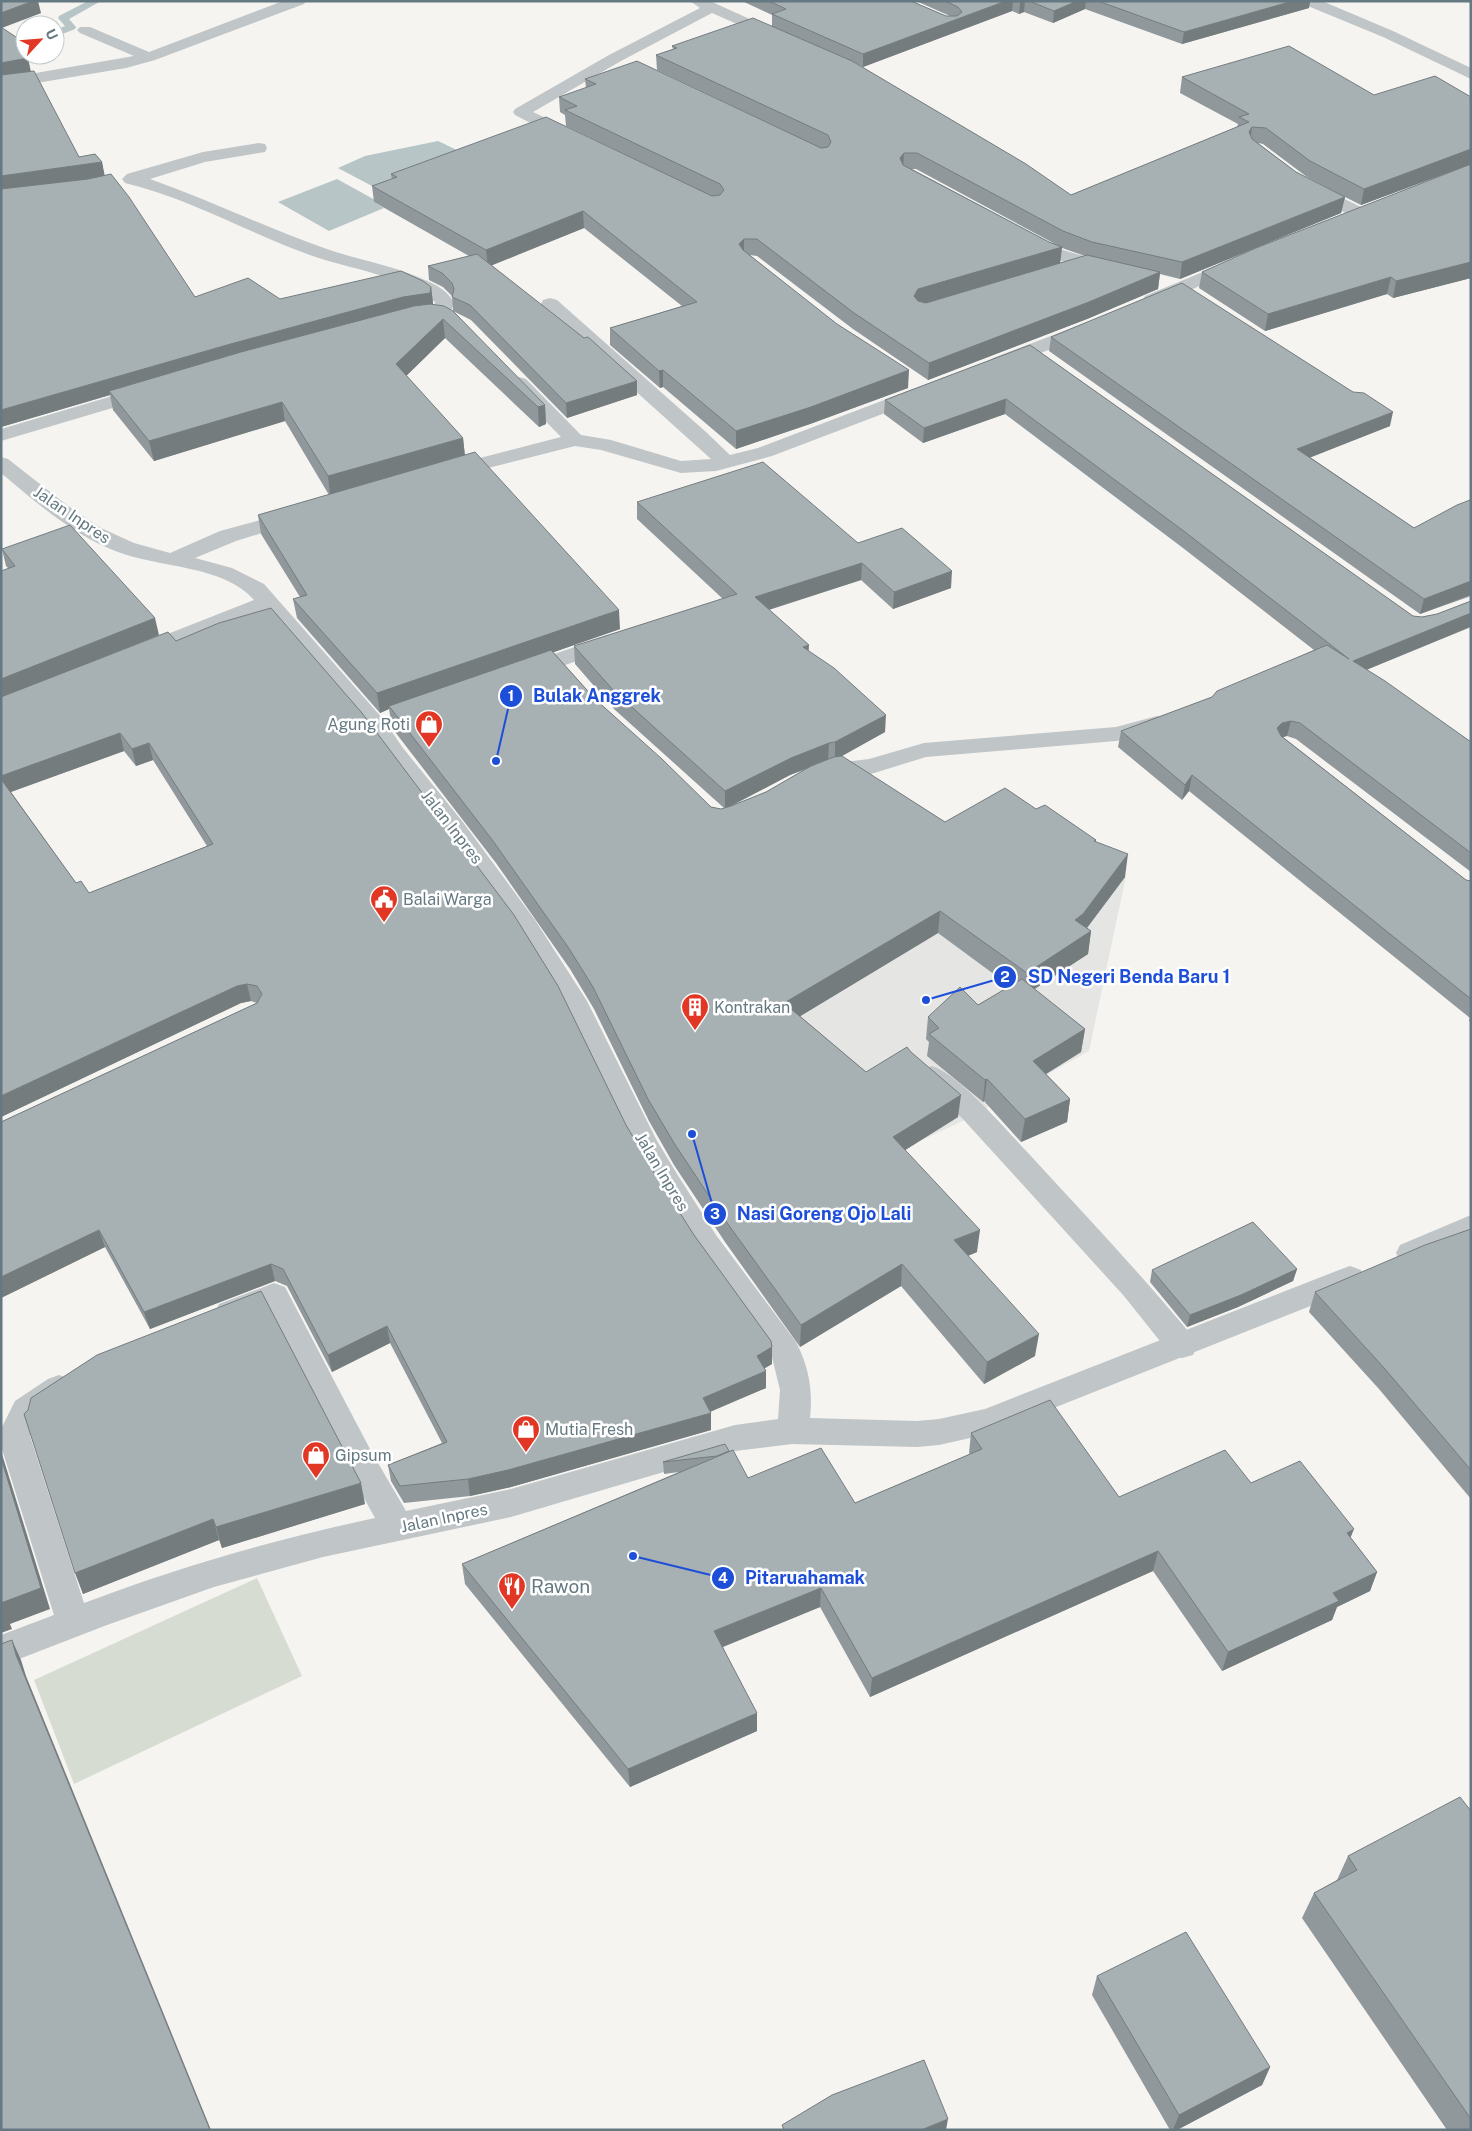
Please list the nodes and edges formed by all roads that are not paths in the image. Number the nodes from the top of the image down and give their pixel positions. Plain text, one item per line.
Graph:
1 (250, 1) edge
2 (299, 1) edge
3 (1308, 1) edge
4 (704, 5) edge
5 (272, 10) junction
6 (85, 30) dead end
7 (789, 42) edge
8 (149, 57) junction
9 (615, 58) junction
10 (633, 66) edge
11 (1471, 74) edge
12 (1, 84) edge
13 (582, 142) edge
14 (259, 148) dead end
15 (133, 178) junction
16 (1294, 178) edge
17 (114, 183) edge
18 (1341, 220) edge
19 (1013, 232) edge
20 (1254, 255) edge
21 (1084, 264) junction
22 (1056, 273) edge
23 (1123, 273) edge
24 (1152, 280) edge
25 (1189, 292) junction
26 (550, 304) dead end
27 (1132, 310) edge
28 (420, 316) edge
29 (1102, 322) edge
30 (1031, 350) junction
31 (1054, 365) edge
32 (979, 370) edge
33 (509, 372) edge
34 (910, 379) edge
35 (160, 388) edge
36 (1, 435) edge
37 (575, 440) junction
38 (1, 463) edge
39 (726, 463) junction
40 (435, 476) edge
41 (316, 510) edge
42 (171, 560) junction
43 (267, 602) junction
44 (630, 635) edge
45 (557, 660) junction
46 (116, 662) edge
47 (503, 679) edge
48 (575, 681) edge
49 (1175, 716) edge
50 (800, 782) edge
51 (920, 1066) edge
52 (1468, 1231) edge
53 (202, 1324) edge
54 (1182, 1346) junction
55 (84, 1372) edge
56 (792, 1431) junction
57 (8, 1437) edge
58 (398, 1528) junction
59 (73, 1622) junction
60 (1, 1651) edge

1 - 5 street
2 - 5 street
3 - 11 street
4 - 7 street
4 - 9 street
5 - 8 street
6 - 8 street
8 - 12 street
9 - 10 street
9 - 13 street
14 - 15 street
15 - 17 street
15 - 28 street
16 - 18 street
19 - 21 street
20 - 25 street
21 - 22 street
21 - 23 street
24 - 25 street
25 - 27 street
26 - 39 street
29 - 30 street
30 - 31 street
30 - 32 street
33 - 37 street
34 - 39 street
35 - 36 street
37 - 39 street
37 - 40 street
38 - 42 street, Jalan Inpres
41 - 42 street
42 - 43 street, Jalan Inpres
43 - 46 street
43 - 56 street, Jalan Inpres
44 - 45 street
45 - 47 street
45 - 48 street
49 - 50 street
51 - 54 street
52 - 54 street
53 - 58 street
54 - 56 street
55 - 57 street
56 - 58 street, Jalan Inpres
57 - 59 street
58 - 59 street, Jalan Inpres
59 - 60 street, Jalan Inpres

